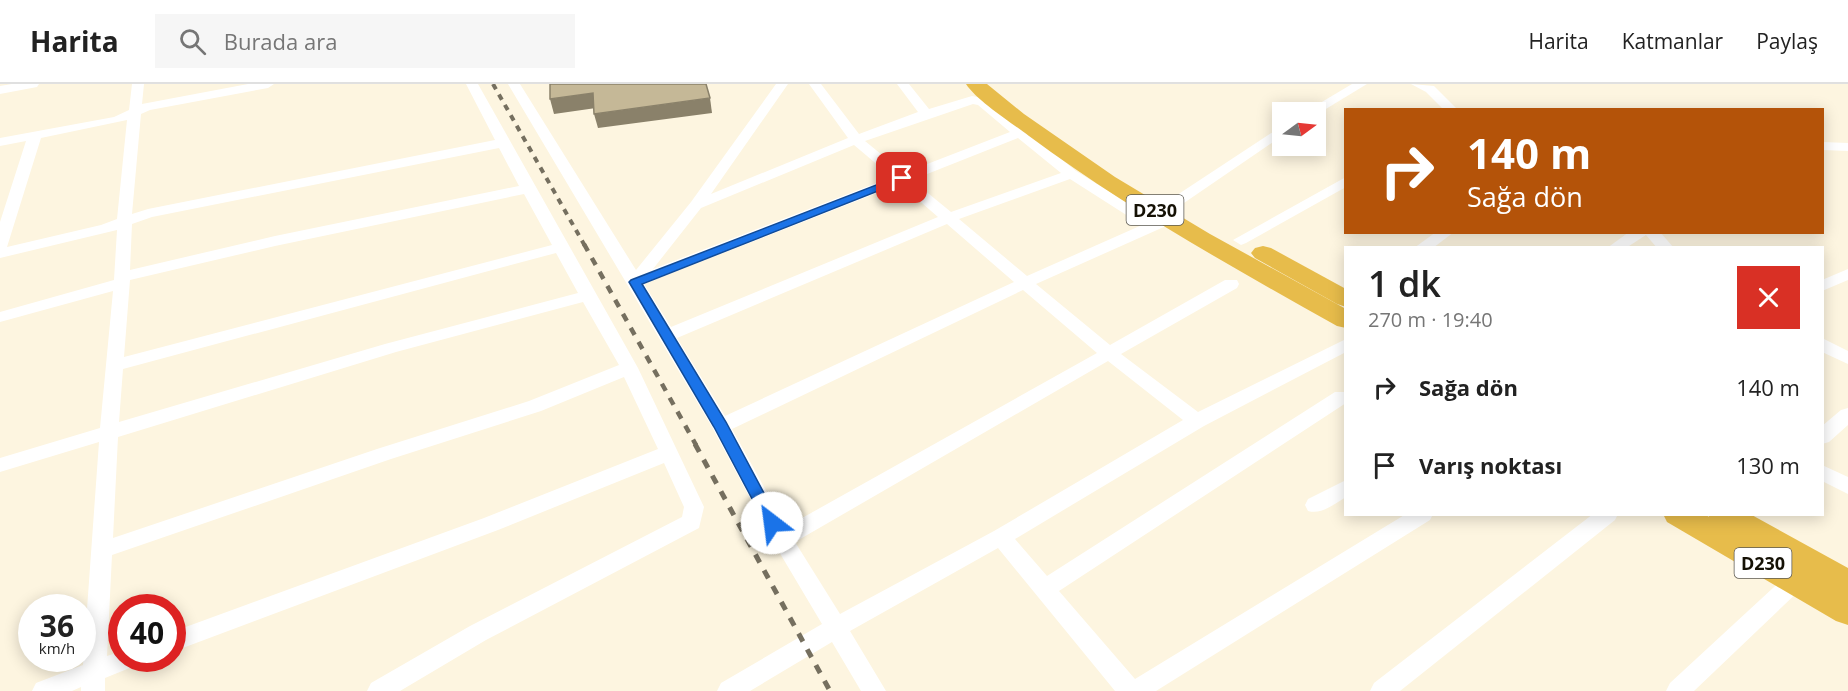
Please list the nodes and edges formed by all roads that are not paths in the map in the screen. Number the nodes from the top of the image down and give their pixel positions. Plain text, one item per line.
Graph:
1 (33, 84) edge
2 (138, 84) edge
3 (268, 84) edge
4 (472, 84) edge
5 (514, 84) edge
6 (782, 84) edge
7 (815, 84) edge
8 (903, 84) edge
9 (975, 84) edge
10 (1003, 84) edge
11 (1361, 84) edge
12 (1417, 84) edge
13 (0, 90) edge
14 (1326, 104) edge
15 (1450, 108) edge
16 (133, 113) junction
17 (926, 114) junction
18 (1019, 133) junction
19 (35, 135) junction
20 (1272, 137) edge
21 (856, 140) junction
22 (0, 142) edge
23 (503, 143) junction
24 (1824, 146) edge
25 (1848, 147) edge
26 (1071, 174) junction
27 (902, 178) junction
28 (1344, 182) edge
29 (17, 188) junction
30 (528, 189) junction
31 (0, 191) edge
32 (696, 205) junction
33 (1168, 215) junction
34 (949, 218) junction
35 (125, 221) junction
36 (1444, 234) edge
37 (1638, 234) edge
38 (1653, 234) edge
39 (1241, 240) junction
40 (0, 246) edge
41 (1424, 246) edge
42 (1617, 246) edge
43 (1664, 246) edge
44 (561, 247) junction
45 (0, 253) edge
46 (1848, 274) edge
47 (122, 280) junction
48 (635, 282) junction
49 (1025, 283) junction
50 (1231, 284) dead end
51 (1824, 285) edge
52 (1342, 293) edge
53 (586, 296) junction
54 (0, 317) edge
55 (1344, 319) edge
56 (666, 336) junction
57 (1824, 345) edge
58 (1344, 346) edge
59 (1108, 353) junction
60 (1848, 358) edge
61 (116, 365) junction
62 (629, 368) junction
63 (1341, 397) dead end
64 (1848, 415) edge
65 (1197, 422) junction
66 (721, 426) junction
67 (109, 432) junction
68 (1824, 435) edge
69 (668, 453) junction
70 (0, 465) edge
71 (1824, 473) edge
72 (1848, 486) edge
73 (1344, 488) edge
74 (1315, 505) dead end
75 (1420, 516) edge
76 (1605, 516) edge
77 (1681, 516) edge
78 (1727, 516) edge
79 (1001, 537) junction
80 (782, 539) junction
81 (103, 550) junction
82 (1795, 581) junction
83 (1848, 584) edge
84 (1045, 589) junction
85 (1848, 611) edge
86 (835, 628) junction
87 (186, 637) edge
88 (108, 672) edge
89 (94, 681) edge
90 (44, 691) edge
91 (379, 691) edge
92 (729, 691) edge
93 (874, 691) edge
94 (1130, 691) edge
95 (1136, 691) edge
96 (1382, 691) edge
97 (1678, 691) edge

1 - 13 street
2 - 16 street
3 - 16 street
4 - 23 street
5 - 48 street
6 - 32 street
7 - 21 street
8 - 17 street
9 - 33 highway, D230
10 - 33 highway, D230
11 - 14 street
12 - 15 street
16 - 19 street
16 - 35 street
17 - 18 street
17 - 21 street
18 - 26 street
18 - 27 street
19 - 22 street
19 - 29 street
20 - 33 street
21 - 27 street
21 - 32 street
23 - 30 street
23 - 35 street
24 - 25 street
26 - 33 street
26 - 34 street
27 - 34 street
27 - 48 street
28 - 39 street
29 - 31 street
29 - 40 street
30 - 44 street
30 - 47 street
32 - 48 street
33 - 39 highway, D230
33 - 49 street
33 - 55 highway, D230
34 - 49 street
34 - 56 street
35 - 45 street
35 - 47 street
36 - 41 street
37 - 42 street
38 - 43 street
39 - 52 highway, D230
44 - 53 street
44 - 61 street
46 - 51 street
47 - 54 street
47 - 61 street
48 - 56 street
49 - 59 street
49 - 66 street
50 - 59 street
53 - 62 street
53 - 67 street
56 - 66 street
57 - 60 street
58 - 65 street
59 - 65 street
59 - 80 street
61 - 67 street
62 - 69 street
62 - 81 street
63 - 84 street
64 - 68 street
65 - 79 street
66 - 80 street
67 - 70 street
67 - 81 street
69 - 87 street
69 - 91 street
71 - 72 street
73 - 74 street
75 - 95 street
76 - 96 street
77 - 82 highway, D230
78 - 83 highway, D230
79 - 84 street
79 - 86 street
80 - 86 street
81 - 89 street
82 - 85 highway, D230
82 - 97 street
84 - 94 street
86 - 92 street
86 - 93 street
88 - 89 street
89 - 90 street

